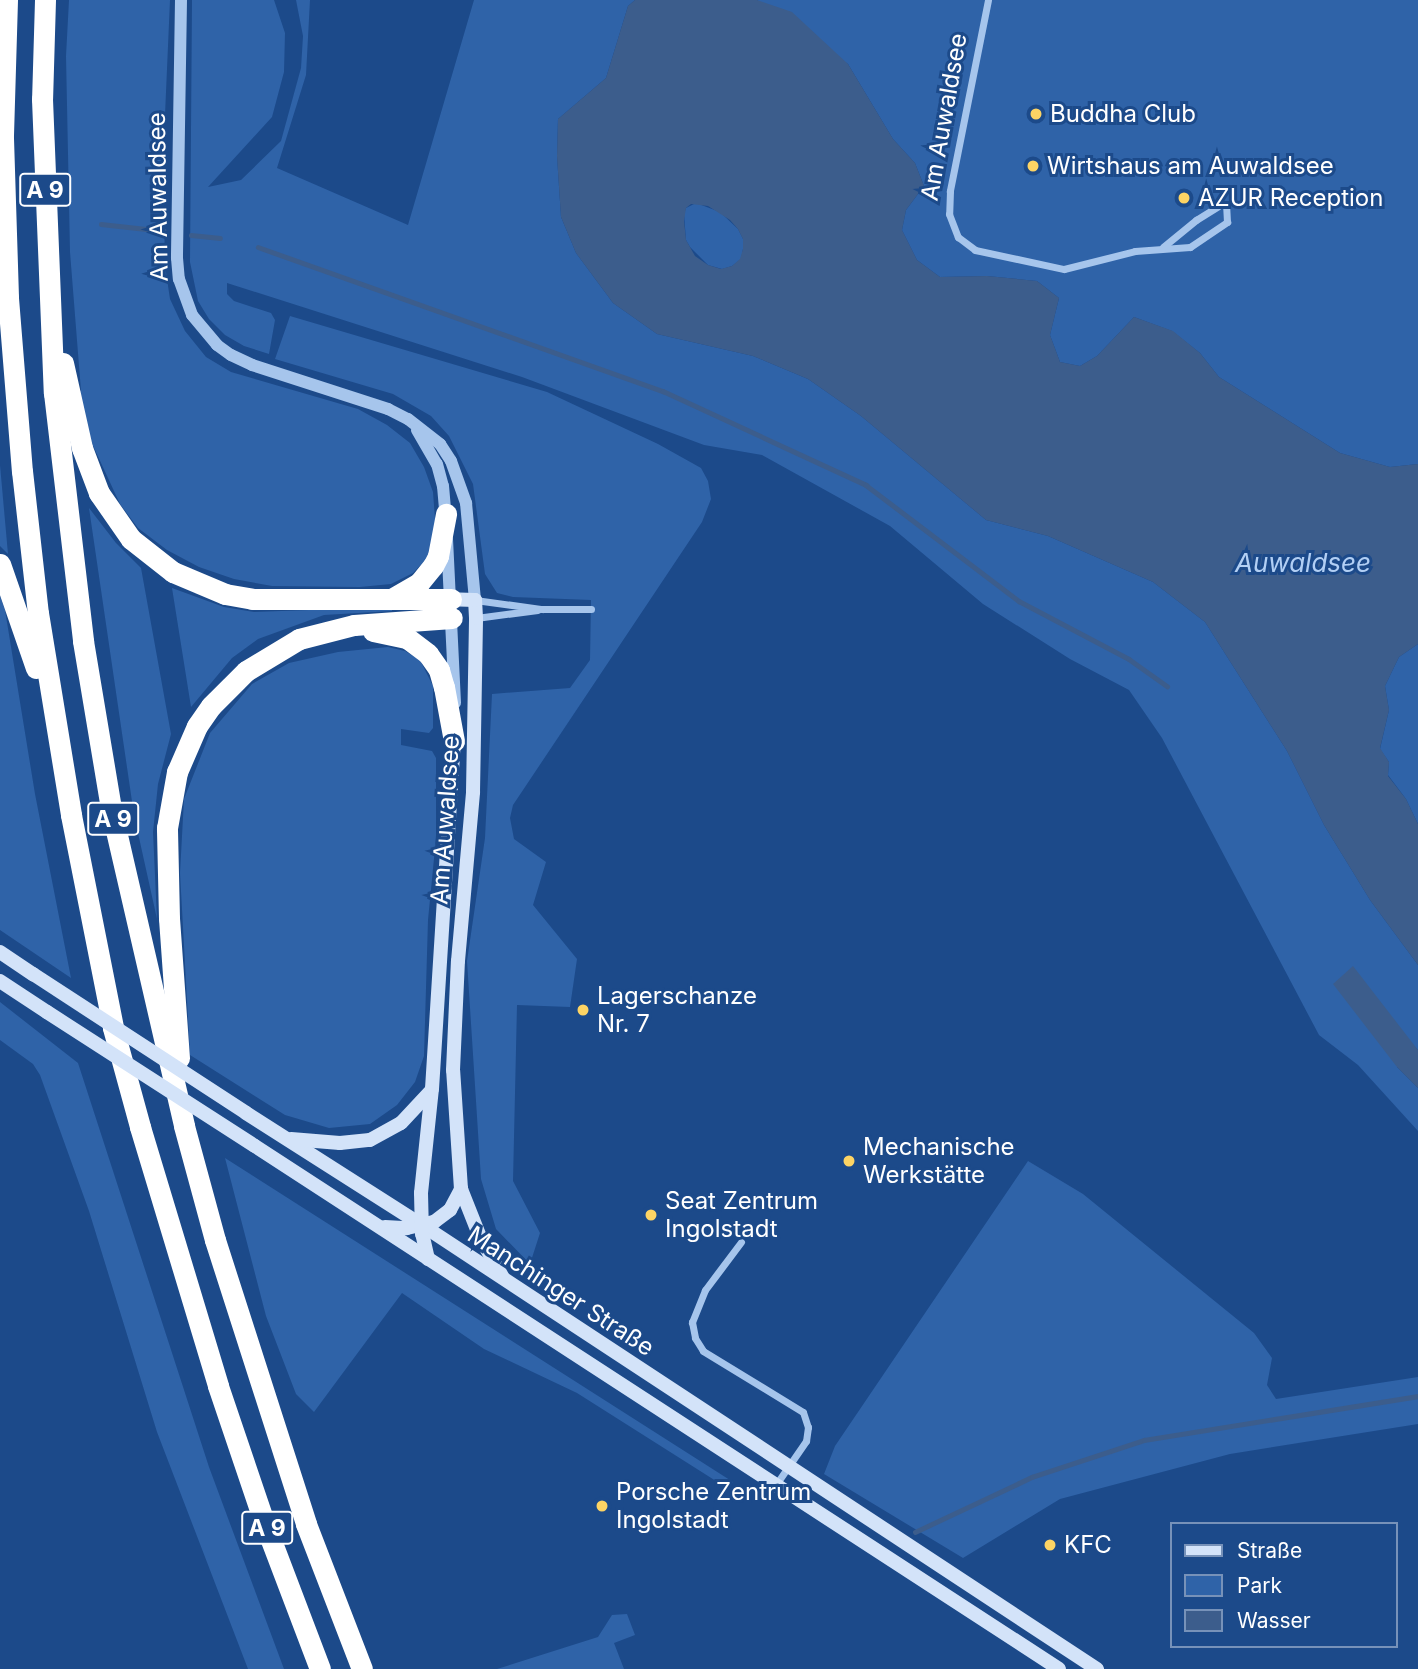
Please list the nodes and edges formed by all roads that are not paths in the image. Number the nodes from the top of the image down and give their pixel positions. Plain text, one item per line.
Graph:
1 (7, 0) edge
2 (45, 0) edge
3 (181, 0) edge
4 (988, 0) edge
5 (1163, 247) junction
6 (48, 282) junction
7 (408, 419) junction
8 (446, 514) junction
9 (0, 564) edge
10 (393, 598) junction
11 (475, 600) junction
12 (452, 609) junction
13 (542, 609) junction
14 (591, 609) dead end
15 (476, 618) junction
16 (332, 628) junction
17 (454, 741) junction
18 (58, 742) junction
19 (0, 952) edge
20 (0, 981) edge
21 (432, 1089) junction
22 (184, 1126) junction
23 (290, 1139) junction
24 (461, 1189) junction
25 (422, 1225) junction
26 (384, 1227) junction
27 (741, 1242) dead end
28 (428, 1259) junction
29 (505, 1280) junction
30 (788, 1468) junction
31 (775, 1486) junction
32 (320, 1669) edge
33 (362, 1669) edge
34 (1059, 1669) edge
35 (1097, 1669) edge

1 - 18 highway, A 9
2 - 6 highway, A 9
3 - 7 street, Am Auwaldsee
4 - 5 street, Am Auwaldsee
5 - 5 street, Am Auwaldsee
6 - 10 highway
6 - 22 highway, A 9
7 - 8 street, Am Auwaldsee
7 - 11 street, Am Auwaldsee
8 - 10 highway
8 - 12 street, Am Auwaldsee
9 - 18 highway
10 - 12 highway
11 - 12 main road
11 - 13 street
11 - 15 main road, Am Auwaldsee
12 - 15 street
12 - 16 highway
12 - 17 street, Am Auwaldsee
13 - 14 street
13 - 15 street
15 - 24 main road, Am Auwaldsee
16 - 17 highway
16 - 22 highway
17 - 21 main road, Am Auwaldsee
18 - 32 highway, A 9
19 - 23 main road, Manchinger Straße, bridge
20 - 26 main road, Manchinger Straße, bridge
21 - 23 main road
21 - 25 main road, Am Auwaldsee
22 - 33 highway, A 9
23 - 25 main road, Manchinger Straße
24 - 25 main road
24 - 29 main road, Am Auwaldsee
25 - 26 main road
25 - 28 main road, Am Auwaldsee
25 - 29 main road, Manchinger Straße
26 - 28 main road, Manchinger Straße
27 - 30 street
28 - 31 main road, Manchinger Straße
29 - 30 main road, Manchinger Straße
30 - 31 street
30 - 35 main road, Manchinger Straße
31 - 34 main road, Manchinger Straße

